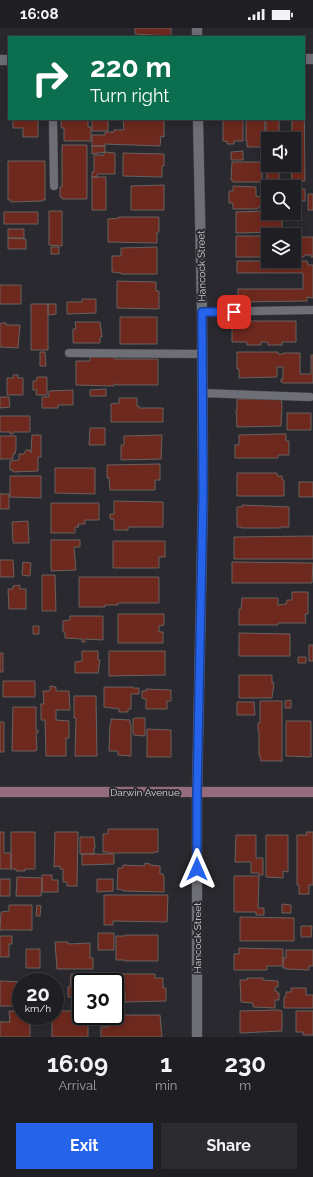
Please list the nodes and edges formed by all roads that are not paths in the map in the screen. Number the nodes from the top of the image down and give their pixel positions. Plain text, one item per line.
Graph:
1 (53, 120) edge
2 (198, 120) edge
3 (54, 186) dead end
4 (313, 310) edge
5 (202, 312) junction
6 (70, 353) dead end
7 (202, 354) junction
8 (202, 393) junction
9 (310, 397) dead end
10 (0, 792) edge
11 (313, 792) edge
12 (197, 793) junction
13 (197, 1037) edge

1 - 3 lane
2 - 5 street, Hancock Street
4 - 5 lane
5 - 7 street, Hancock Street
6 - 7 lane
7 - 8 street, Hancock Street
8 - 9 lane
8 - 12 street, Hancock Street
10 - 12 street, Darwin Avenue
11 - 12 street, Darwin Avenue
12 - 13 street, Hancock Street

